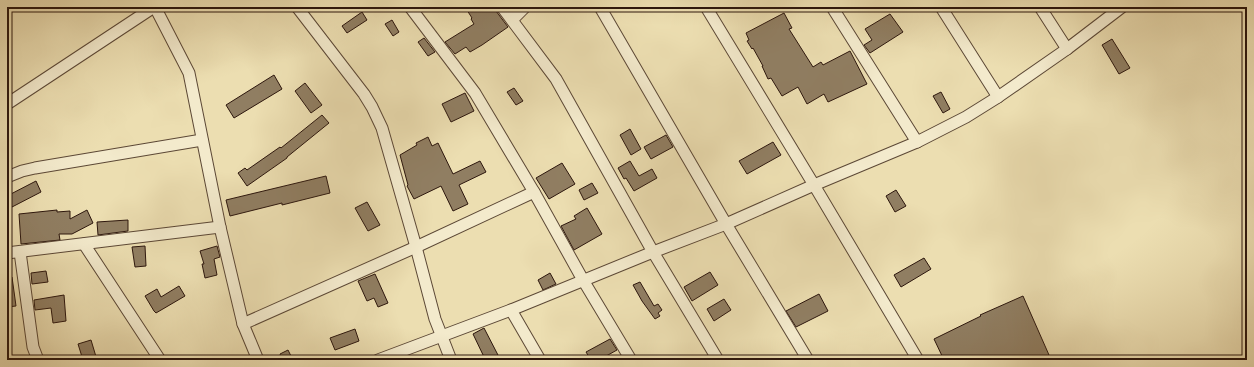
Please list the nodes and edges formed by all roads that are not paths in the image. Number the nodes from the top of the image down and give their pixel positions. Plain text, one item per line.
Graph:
1 (154, 7) edge
2 (297, 7) edge
3 (410, 7) edge
4 (502, 7) edge
5 (525, 7) edge
6 (600, 7) edge
7 (706, 7) edge
8 (832, 7) edge
9 (941, 7) edge
10 (1040, 7) edge
11 (1122, 7) edge
12 (512, 20) junction
13 (1067, 49) junction
14 (998, 97) junction
15 (7, 104) edge
16 (202, 140) junction
17 (917, 142) junction
18 (7, 177) edge
19 (814, 185) junction
20 (534, 192) junction
21 (726, 224) junction
22 (220, 227) junction
23 (84, 244) junction
24 (416, 247) junction
25 (20, 252) junction
26 (653, 252) junction
27 (7, 253) edge
28 (583, 280) junction
29 (511, 310) junction
30 (243, 324) junction
31 (441, 337) junction
32 (384, 359) edge
33 (38, 360) edge
34 (160, 360) edge
35 (258, 360) edge
36 (451, 360) edge
37 (540, 360) edge
38 (631, 360) edge
39 (718, 360) edge
40 (808, 360) edge
41 (918, 360) edge

1 - 15 street
1 - 16 street
2 - 24 street
3 - 20 street
4 - 12 street
5 - 12 street
6 - 21 street
7 - 19 street
8 - 17 street
9 - 14 street
10 - 13 street
11 - 13 street
12 - 26 street
13 - 14 street
14 - 17 street
16 - 18 street
16 - 22 street
17 - 19 street
19 - 21 street
19 - 41 street
20 - 24 street
20 - 28 street
21 - 26 street
21 - 40 street
22 - 23 street
22 - 30 street
23 - 25 street
23 - 34 street
24 - 30 street
24 - 31 street
25 - 27 street
25 - 33 street
26 - 28 street
26 - 39 street
28 - 29 street
28 - 38 street
29 - 31 street
29 - 37 street
30 - 35 street
31 - 32 street
31 - 36 street

